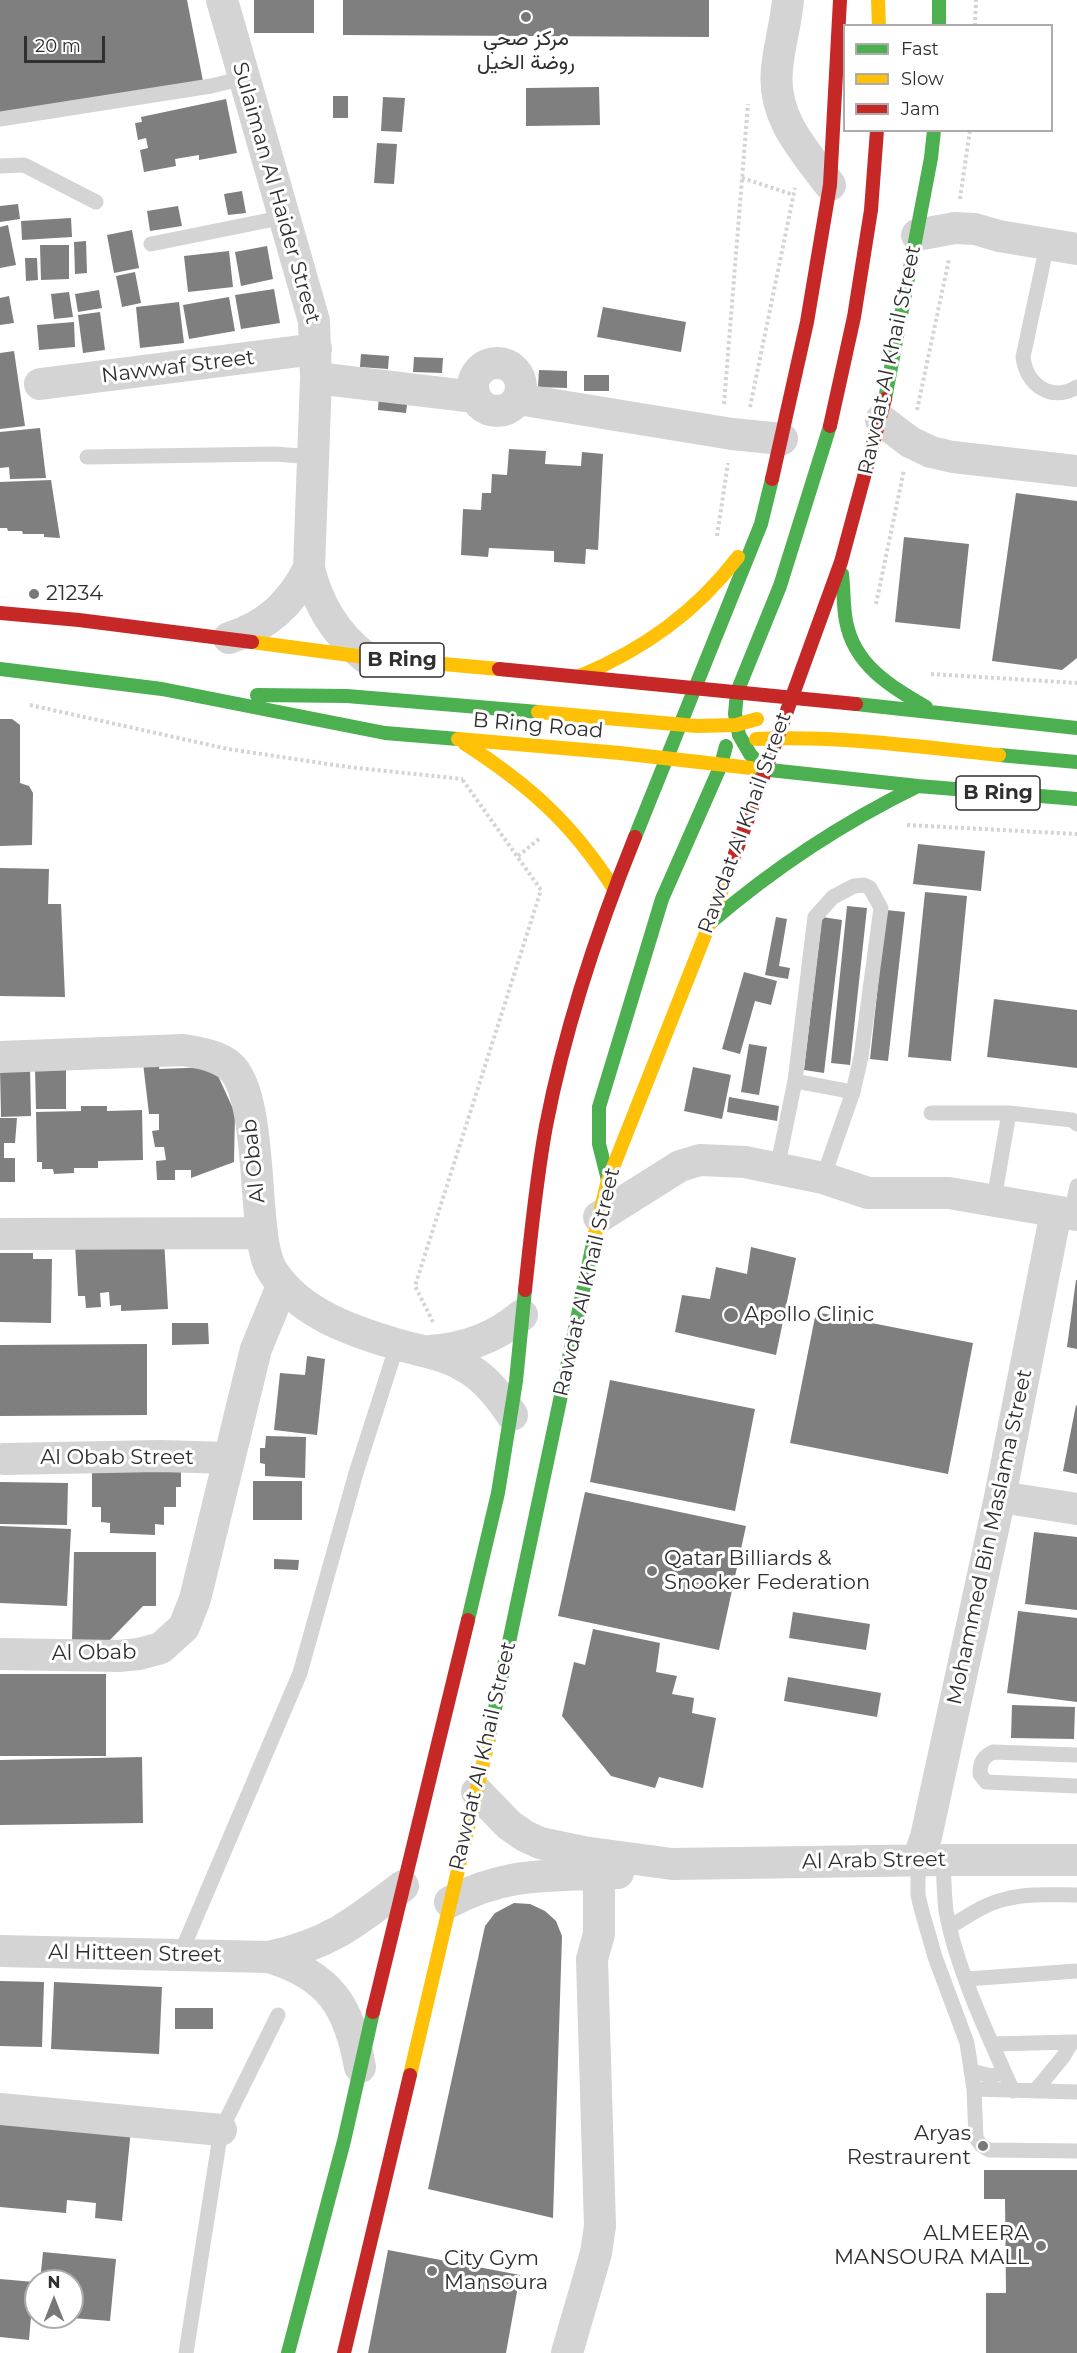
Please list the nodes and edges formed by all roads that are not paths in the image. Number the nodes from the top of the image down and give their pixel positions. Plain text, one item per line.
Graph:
1 (222, 0) edge
2 (788, 0) edge
3 (840, 0) edge
4 (878, 0) edge
5 (939, 0) edge
6 (879, 24) edge
7 (939, 24) edge
8 (244, 78) junction
9 (0, 119) edge
10 (877, 132) edge
11 (934, 132) edge
12 (0, 166) edge
13 (830, 185) junction
14 (96, 202) dead end
15 (285, 217) junction
16 (917, 235) junction
17 (151, 244) dead end
18 (1062, 247) edge
19 (316, 364) junction
20 (40, 384) dead end
21 (1077, 387) edge
22 (476, 397) junction
23 (518, 399) junction
24 (882, 420) junction
25 (782, 440) junction
26 (87, 456) dead end
27 (313, 456) junction
28 (1077, 471) edge
29 (761, 524) junction
30 (841, 562) junction
31 (309, 568) junction
32 (0, 613) edge
33 (229, 638) junction
34 (366, 657) junction
35 (0, 669) edge
36 (576, 677) junction
37 (695, 687) junction
38 (737, 692) junction
39 (791, 699) junction
40 (213, 700) junction
41 (938, 714) junction
42 (722, 718) junction
43 (680, 724) junction
44 (1077, 728) edge
45 (778, 737) junction
46 (460, 740) junction
47 (741, 742) junction
48 (726, 744) junction
49 (667, 758) junction
50 (1077, 762) edge
51 (721, 765) junction
52 (765, 770) junction
53 (918, 786) junction
54 (1077, 800) edge
55 (614, 889) junction
56 (709, 925) junction
57 (0, 1057) edge
58 (795, 1081) junction
59 (853, 1092) junction
60 (931, 1113) dead end
61 (1009, 1113) junction
62 (1077, 1124) edge
63 (777, 1169) junction
64 (824, 1178) junction
65 (608, 1180) junction
66 (994, 1199) junction
67 (1070, 1207) edge
68 (598, 1217) junction
69 (261, 1233) junction
70 (0, 1234) edge
71 (282, 1286) junction
72 (522, 1315) junction
73 (397, 1345) junction
74 (441, 1350) junction
75 (512, 1415) junction
76 (229, 1458) junction
77 (4, 1459) dead end
78 (1000, 1497) junction
79 (1077, 1509) edge
80 (0, 1654) edge
81 (1077, 1755) edge
82 (1077, 1786) edge
83 (477, 1792) junction
84 (931, 1860) junction
85 (1077, 1860) edge
86 (672, 1864) junction
87 (592, 1874) junction
88 (403, 1886) junction
89 (1077, 1895) edge
90 (450, 1902) junction
91 (951, 1926) junction
92 (0, 1951) edge
93 (180, 1955) junction
94 (269, 1957) junction
95 (1077, 1971) edge
96 (967, 1979) junction
97 (278, 2015) dead end
98 (1075, 2042) edge
99 (992, 2044) junction
100 (360, 2067) junction
101 (971, 2071) junction
102 (1004, 2072) junction
103 (974, 2089) junction
104 (1013, 2091) junction
105 (1035, 2091) junction
106 (1077, 2092) edge
107 (0, 2109) edge
108 (221, 2130) junction
109 (1077, 2151) edge
110 (186, 2353) edge
111 (288, 2353) edge
112 (344, 2353) edge
113 (567, 2353) edge

1 - 8 street, Sulaiman Al Haider Street
2 - 13 street
3 - 13 main road
4 - 6 main road
5 - 7 main road
8 - 9 lane
8 - 15 street, Sulaiman Al Haider Street
10 - 38 main road
11 - 16 main road, Rawdat Al Khail Street
12 - 14 lane
13 - 25 main road
15 - 17 lane
15 - 19 street, Sulaiman Al Haider Street
16 - 18 street
16 - 24 main road, Rawdat Al Khail Street
18 - 21 lane
19 - 20 street, Nawwaf Street
19 - 22 street, Nawwaf Street
19 - 27 street, Sulaiman Al Haider Street
22 - 23 street
22 - 23 street
23 - 25 street
24 - 28 street
24 - 30 main road, Rawdat Al Khail Street
25 - 29 main road
26 - 27 lane
27 - 31 street, Sulaiman Al Haider Street
29 - 36 main road
29 - 37 main road
30 - 39 main road, Rawdat Al Khail Street
30 - 41 main road
31 - 33 street, Sulaiman Al Haider Street
31 - 34 street, Sulaiman Al Haider Street
32 - 33 main road, B Ring
33 - 34 main road, B Ring
34 - 36 main road, B Ring
35 - 40 main road, B Ring Road / B Ring
36 - 37 main road, B Ring
37 - 38 main road, B Ring
37 - 42 main road
37 - 43 main road
38 - 39 main road, B Ring
38 - 42 main road
39 - 41 main road, B Ring
39 - 42 main road
39 - 45 main road, Rawdat Al Khail Street
40 - 43 main road
40 - 46 main road, B Ring Road / B Ring
41 - 44 main road, B Ring
42 - 43 main road
42 - 47 main road
42 - 48 main road
43 - 49 main road
45 - 47 main road
45 - 50 main road
45 - 52 main road, Rawdat Al Khail Street
46 - 49 main road, B Ring Road / B Ring
46 - 55 main road
47 - 48 main road
47 - 52 main road
48 - 49 main road
48 - 51 main road
49 - 51 main road, B Ring Road / B Ring
49 - 55 main road
51 - 52 main road, B Ring Road / B Ring
51 - 65 main road
52 - 53 main road, B Ring Road / B Ring
52 - 56 main road, Rawdat Al Khail Street
53 - 54 main road, B Ring Road / B Ring
53 - 56 main road
55 - 72 main road
56 - 65 main road, Rawdat Al Khail Street
57 - 69 street, Al Obab
58 - 59 lane
58 - 59 lane
58 - 63 lane
59 - 64 lane
60 - 61 lane
61 - 62 lane
61 - 66 lane
63 - 64 street
63 - 68 street
64 - 66 street
65 - 68 main road, Rawdat Al Khail Street
66 - 67 street
67 - 78 street, Mohammed Bin Maslama Street
68 - 83 main road, Rawdat Al Khail Street
69 - 70 street, Al Obab
69 - 71 street
71 - 73 street
71 - 76 street, Al Obab
72 - 74 street
72 - 75 main road
73 - 74 street
73 - 93 lane
74 - 75 street
75 - 88 main road
76 - 77 street, Al Obab Street
76 - 80 street, Al Obab
78 - 79 street
78 - 84 street, Mohammed Bin Maslama Street
81 - 82 lane
83 - 86 street, Al Arab Street
83 - 90 main road, Rawdat Al Khail Street
84 - 85 street, Al Arab Street
84 - 86 street, Al Arab Street
84 - 91 lane
84 - 101 lane
86 - 87 street, Al Arab Street
87 - 90 street, Al Arab Street
87 - 113 street
88 - 94 street, Al Hitteen Street
88 - 100 main road
89 - 91 lane
90 - 112 main road, Rawdat Al Khail Street
91 - 96 lane
92 - 93 street, Al Hitteen Street
93 - 94 street, Al Hitteen Street
94 - 100 street, Al Hitteen Street
95 - 96 lane
96 - 99 lane
97 - 108 lane
98 - 99 lane
98 - 105 lane
99 - 102 lane
100 - 111 main road
101 - 102 lane
101 - 103 lane
102 - 104 lane
103 - 104 lane
103 - 109 lane
104 - 105 lane
105 - 106 lane
107 - 108 street
108 - 110 lane

